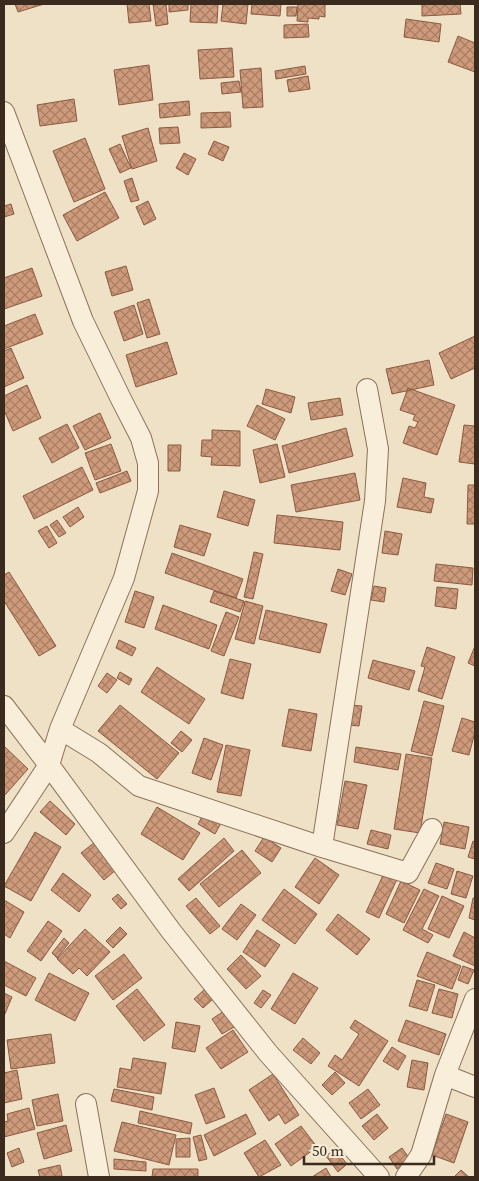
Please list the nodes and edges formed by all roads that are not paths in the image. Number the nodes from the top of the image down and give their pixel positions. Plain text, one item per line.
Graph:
1 (4, 112) edge
2 (367, 388) dead end
3 (4, 706) edge
4 (60, 729) junction
5 (49, 765) junction
6 (432, 829) dead end
7 (4, 833) edge
8 (322, 847) junction
9 (475, 999) edge
10 (445, 1075) junction
11 (475, 1087) edge
12 (86, 1104) dead end
13 (99, 1177) edge
14 (379, 1177) edge
15 (406, 1177) edge

1 - 4 street
2 - 8 street
3 - 5 street
4 - 5 street
4 - 8 street
5 - 7 street
5 - 14 street
6 - 8 street
9 - 10 street
10 - 11 street
10 - 15 street
12 - 13 street

